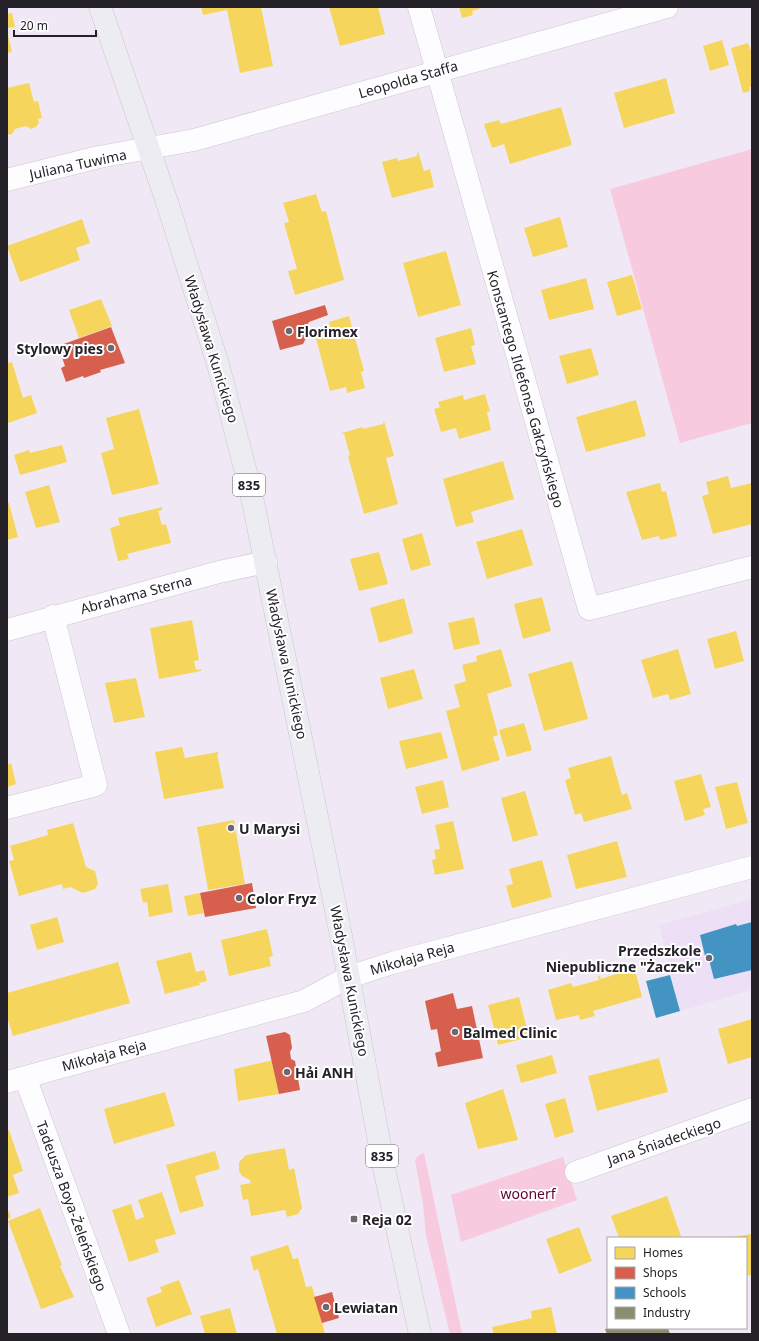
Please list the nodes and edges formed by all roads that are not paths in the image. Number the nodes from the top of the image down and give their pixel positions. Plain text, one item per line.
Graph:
1 (100, 7) edge
2 (419, 7) edge
3 (667, 7) edge
4 (436, 71) junction
5 (148, 149) junction
6 (7, 180) edge
7 (266, 562) junction
8 (752, 567) edge
9 (53, 616) junction
10 (7, 630) edge
11 (7, 808) edge
12 (752, 867) edge
13 (349, 977) junction
14 (16, 1079) edge
15 (752, 1109) edge
16 (576, 1172) dead end
17 (119, 1334) edge
18 (420, 1334) edge

1 - 5 main road, Władysława Kunickiego / 835
2 - 4 street, Konstantego Ildefonsa Gałczyńskiego
3 - 4 street, Leopolda Staffa
4 - 5 street, Leopolda Staffa
4 - 8 street, Konstantego Ildefonsa Gałczyńskiego
5 - 6 street, Juliana Tuwima
5 - 7 main road, Władysława Kunickiego / 835
7 - 9 street, Abrahama Sterna
7 - 13 main road, Władysława Kunickiego / 835
9 - 10 street, Abrahama Sterna
9 - 11 street
12 - 13 street, Mikołaja Reja
13 - 14 street, Mikołaja Reja
13 - 18 main road, Władysława Kunickiego / 835
14 - 17 street, Tadeusza Boya-Żeleńskiego
15 - 16 street, Jana Śniadeckiego

